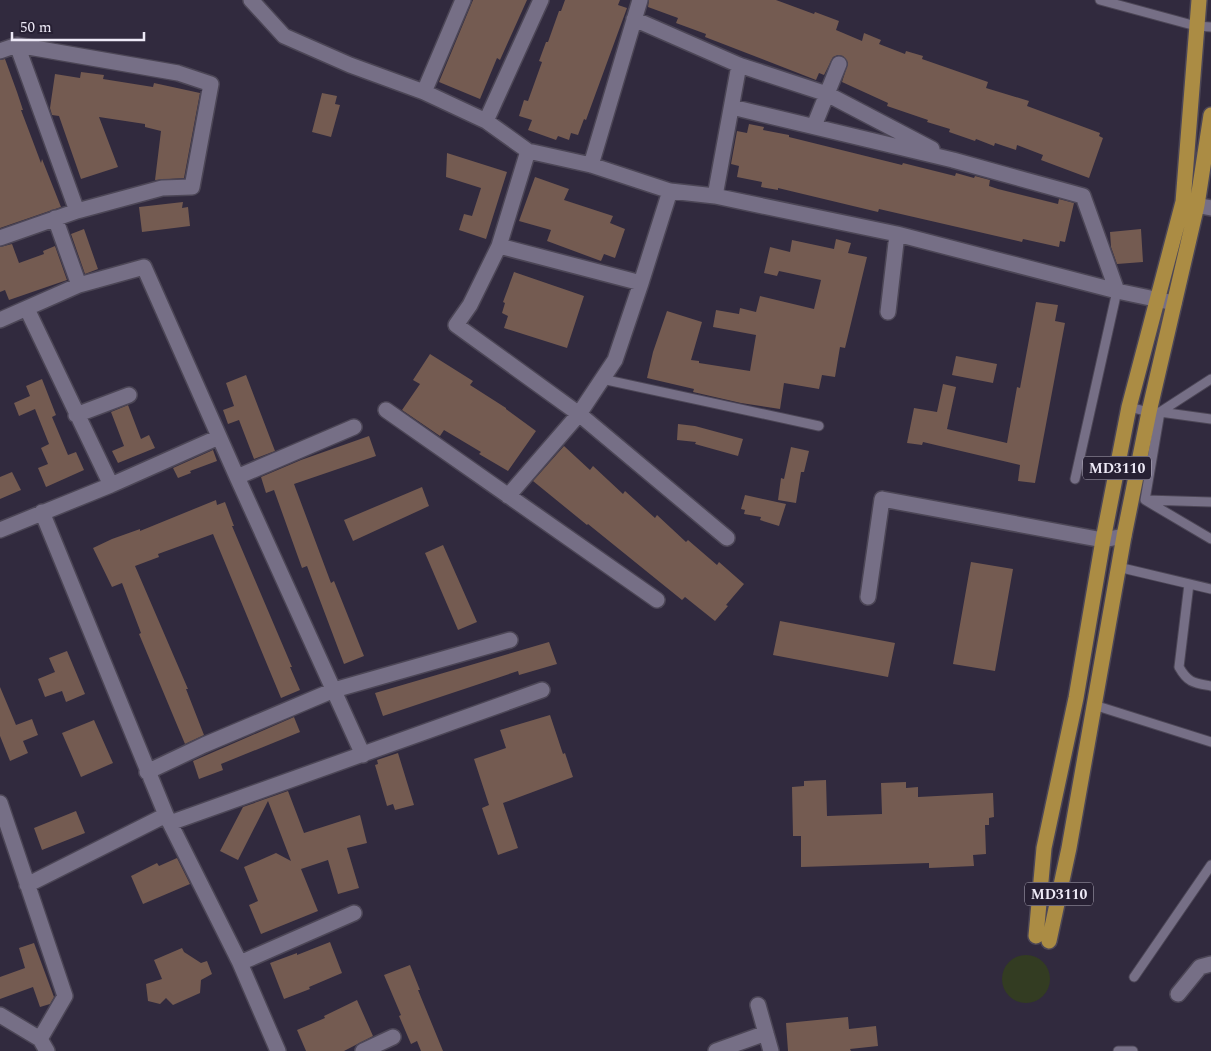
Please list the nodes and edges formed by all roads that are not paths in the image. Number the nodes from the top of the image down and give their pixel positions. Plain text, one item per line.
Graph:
1 (251, 0) edge
2 (462, 0) edge
3 (541, 0) edge
4 (640, 0) edge
5 (1100, 0) edge
6 (1199, 0) edge
7 (634, 19) junction
8 (1204, 27) edge
9 (17, 46) junction
10 (0, 51) edge
11 (839, 64) dead end
12 (738, 65) junction
13 (424, 92) junction
14 (827, 94) junction
15 (732, 107) junction
16 (1211, 115) edge
17 (486, 121) junction
18 (814, 126) junction
19 (528, 151) junction
20 (954, 160) junction
21 (591, 165) junction
22 (670, 191) junction
23 (715, 196) junction
24 (1197, 205) edge
25 (78, 211) junction
26 (55, 218) junction
27 (897, 234) junction
28 (0, 238) edge
29 (499, 246) junction
30 (642, 283) junction
31 (79, 285) junction
32 (1117, 291) junction
33 (1158, 300) junction
34 (1174, 302) junction
35 (27, 309) junction
36 (888, 312) dead end
37 (0, 320) edge
38 (602, 379) junction
39 (1211, 379) edge
40 (129, 395) dead end
41 (1130, 407) junction
42 (386, 410) dead end
43 (1154, 412) junction
44 (578, 414) junction
45 (76, 415) junction
46 (1211, 419) edge
47 (819, 426) dead end
48 (354, 427) dead end
49 (219, 437) junction
50 (237, 478) junction
51 (1075, 479) dead end
52 (111, 485) junction
53 (508, 496) junction
54 (1145, 500) junction
55 (1211, 502) edge
56 (42, 512) junction
57 (0, 530) edge
58 (1124, 536) junction
59 (727, 538) dead end
60 (1211, 539) edge
61 (1103, 540) junction
62 (1118, 567) junction
63 (1189, 584) junction
64 (1211, 589) edge
65 (868, 597) dead end
66 (657, 600) dead end
67 (510, 640) dead end
68 (1211, 686) edge
69 (334, 690) junction
70 (542, 690) dead end
71 (1094, 705) junction
72 (1211, 742) edge
73 (363, 755) junction
74 (147, 772) junction
75 (0, 803) edge
76 (168, 819) junction
77 (1211, 865) edge
78 (27, 885) junction
79 (354, 913) dead end
80 (240, 963) junction
81 (1211, 964) edge
82 (1134, 977) dead end
83 (1178, 994) dead end
84 (758, 1004) dead end
85 (0, 1016) edge
86 (766, 1033) junction
87 (394, 1037) dead end
88 (44, 1045) edge
89 (278, 1051) edge
90 (363, 1051) edge
91 (716, 1051) edge
92 (771, 1051) edge
93 (1118, 1051) edge
94 (1134, 1051) edge

1 - 13 street
2 - 13 street
3 - 17 street
4 - 7 street
5 - 8 lane
6 - 8 main road, MD3110
7 - 12 street
7 - 21 street
8 - 24 main road, MD3110
9 - 10 street
9 - 25 street
9 - 25 street
11 - 14 street
12 - 14 street
12 - 15 street
13 - 17 street
14 - 18 street
14 - 20 street
15 - 18 street
15 - 23 street
16 - 24 main road, MD3110
17 - 19 street
18 - 20 street
19 - 21 street
19 - 29 street
20 - 32 street
21 - 22 street
22 - 23 street
22 - 30 street
23 - 27 street
24 - 33 main road, MD3110
24 - 34 main road, MD3110
25 - 26 street
26 - 28 street
26 - 31 street
27 - 32 street
27 - 36 street
29 - 30 street
29 - 44 street
30 - 38 street
31 - 35 street
31 - 49 street
32 - 33 street
32 - 51 lane
33 - 34 street
33 - 41 main road, MD3110
34 - 43 main road, MD3110
35 - 37 street
35 - 45 street
38 - 44 street
38 - 47 lane
39 - 43 lane
40 - 45 street
41 - 43 lane
41 - 61 main road, MD3110
42 - 53 street
43 - 46 lane
43 - 54 lane
43 - 58 main road, MD3110
44 - 53 street
44 - 59 street
45 - 52 street
48 - 50 street
49 - 50 street
49 - 52 street
50 - 69 street
52 - 56 street
53 - 66 street
54 - 55 lane
54 - 60 lane
56 - 57 street
56 - 74 street
58 - 61 street
58 - 62 main road, MD3110
61 - 65 street
61 - 71 main road, MD3110
62 - 63 lane
62 - 71 main road, MD3110
63 - 64 lane
63 - 68 lane
67 - 69 street
69 - 73 street
69 - 74 street
70 - 73 street
71 - 72 lane
73 - 76 street
74 - 76 street
75 - 78 street
76 - 78 street
76 - 80 street
77 - 82 lane
78 - 88 street
79 - 80 street
80 - 89 street
81 - 83 street
84 - 86 street
85 - 88 street
86 - 91 street
86 - 92 street
87 - 90 street
93 - 94 lane

